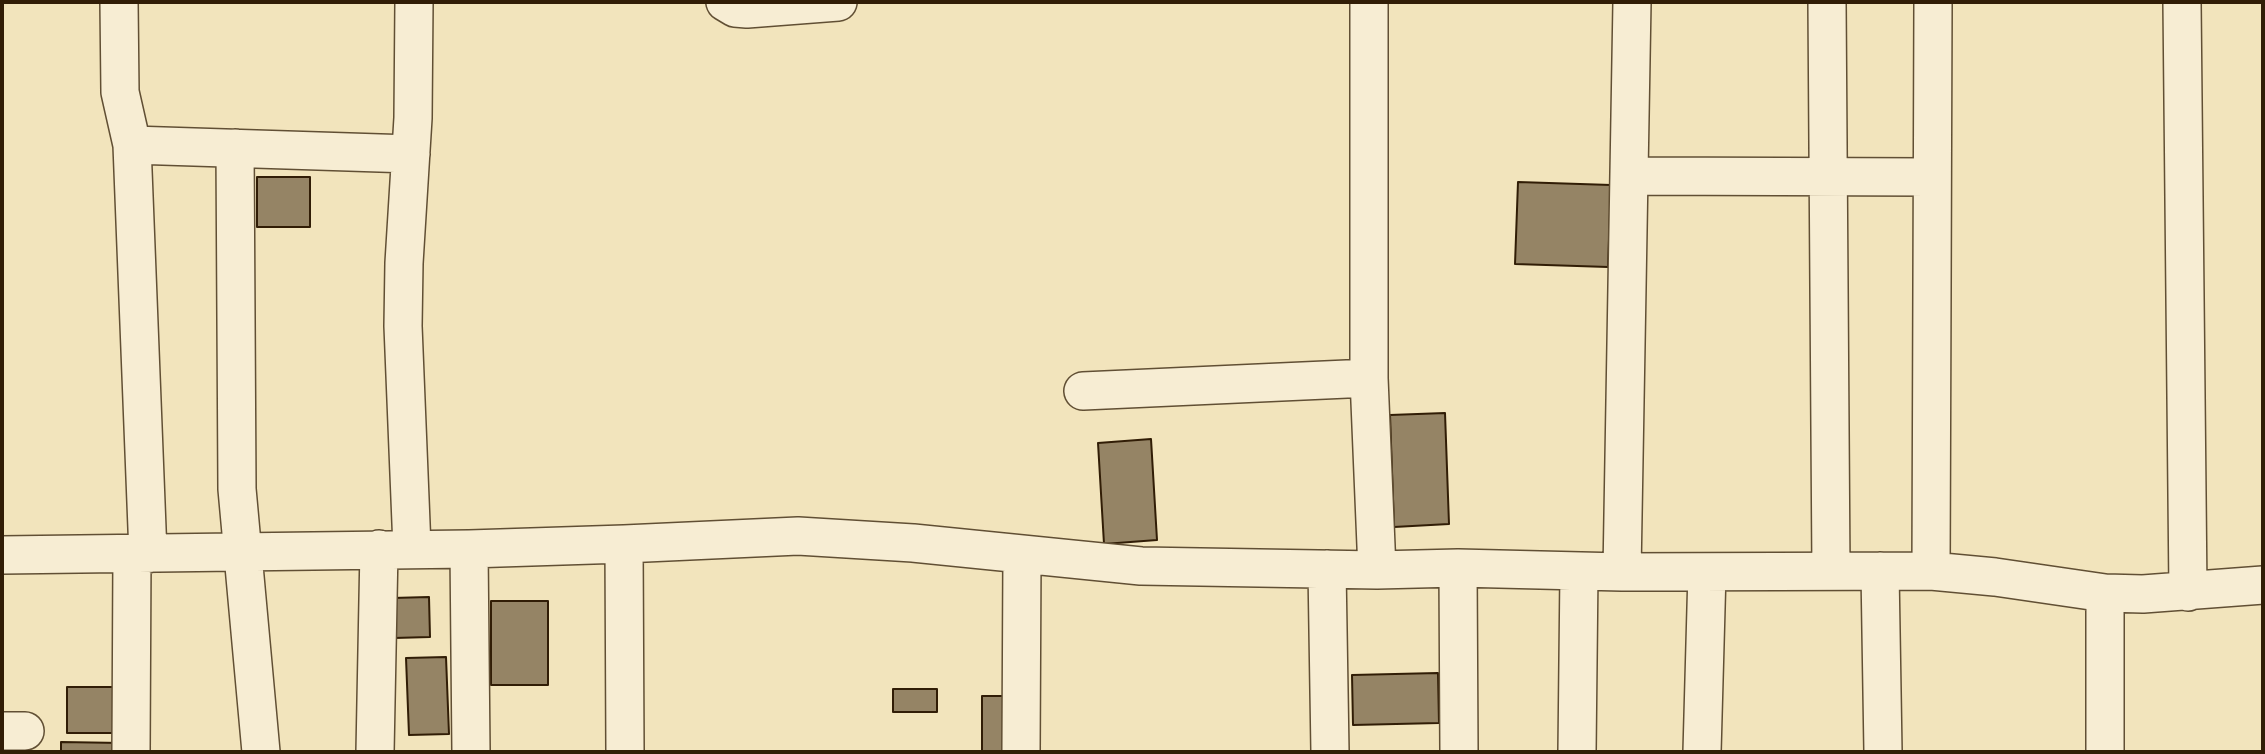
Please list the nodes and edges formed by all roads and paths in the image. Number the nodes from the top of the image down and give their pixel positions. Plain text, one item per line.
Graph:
1 (119, 2) edge
2 (414, 2) edge
3 (725, 2) edge
4 (838, 2) edge
5 (1369, 2) edge
6 (1632, 2) edge
7 (1828, 2) edge
8 (1933, 2) edge
9 (2182, 2) edge
10 (132, 145) junction
11 (235, 148) junction
12 (411, 154) junction
13 (1630, 176) junction
14 (1931, 177) junction
15 (1829, 178) junction
16 (1369, 377) junction
17 (1083, 391) dead end
18 (624, 544) junction
19 (395, 548) junction
20 (469, 549) junction
21 (242, 551) junction
22 (140, 554) junction
23 (2, 555) edge
24 (1022, 555) junction
25 (1458, 568) junction
26 (1327, 569) junction
27 (1377, 570) junction
28 (1831, 570) junction
29 (1881, 571) junction
30 (1579, 572) junction
31 (1622, 572) junction
32 (1707, 572) junction
33 (1931, 572) junction
34 (2263, 585) edge
35 (2188, 592) junction
36 (2105, 593) junction
37 (131, 752) edge
38 (261, 752) edge
39 (375, 752) edge
40 (471, 752) edge
41 (625, 752) edge
42 (1021, 752) edge
43 (1330, 752) edge
44 (1459, 752) edge
45 (1577, 752) edge
46 (1702, 752) edge
47 (1883, 752) edge
48 (2105, 752) edge

1 - 10 street
2 - 12 street
3 - 4 street
5 - 16 street
6 - 13 street
7 - 15 street
8 - 14 street
9 - 35 street
10 - 11 street
10 - 22 street
11 - 12 street
11 - 21 street
12 - 19 street
13 - 15 street
13 - 31 street
14 - 15 street
14 - 33 street
15 - 28 street
16 - 17 street
16 - 27 street
18 - 20 street
18 - 24 street
18 - 41 street
19 - 20 street
19 - 21 street
19 - 39 street
20 - 40 street
21 - 22 street
21 - 38 street
22 - 23 street
22 - 37 street
24 - 26 street
24 - 42 street
25 - 27 street
25 - 30 street
25 - 44 street
26 - 27 street
26 - 43 street
28 - 29 street
28 - 32 street
29 - 33 street
29 - 47 street
30 - 31 street
30 - 45 street
31 - 32 street
32 - 46 street
33 - 36 street
34 - 35 street
35 - 36 street
36 - 48 street

